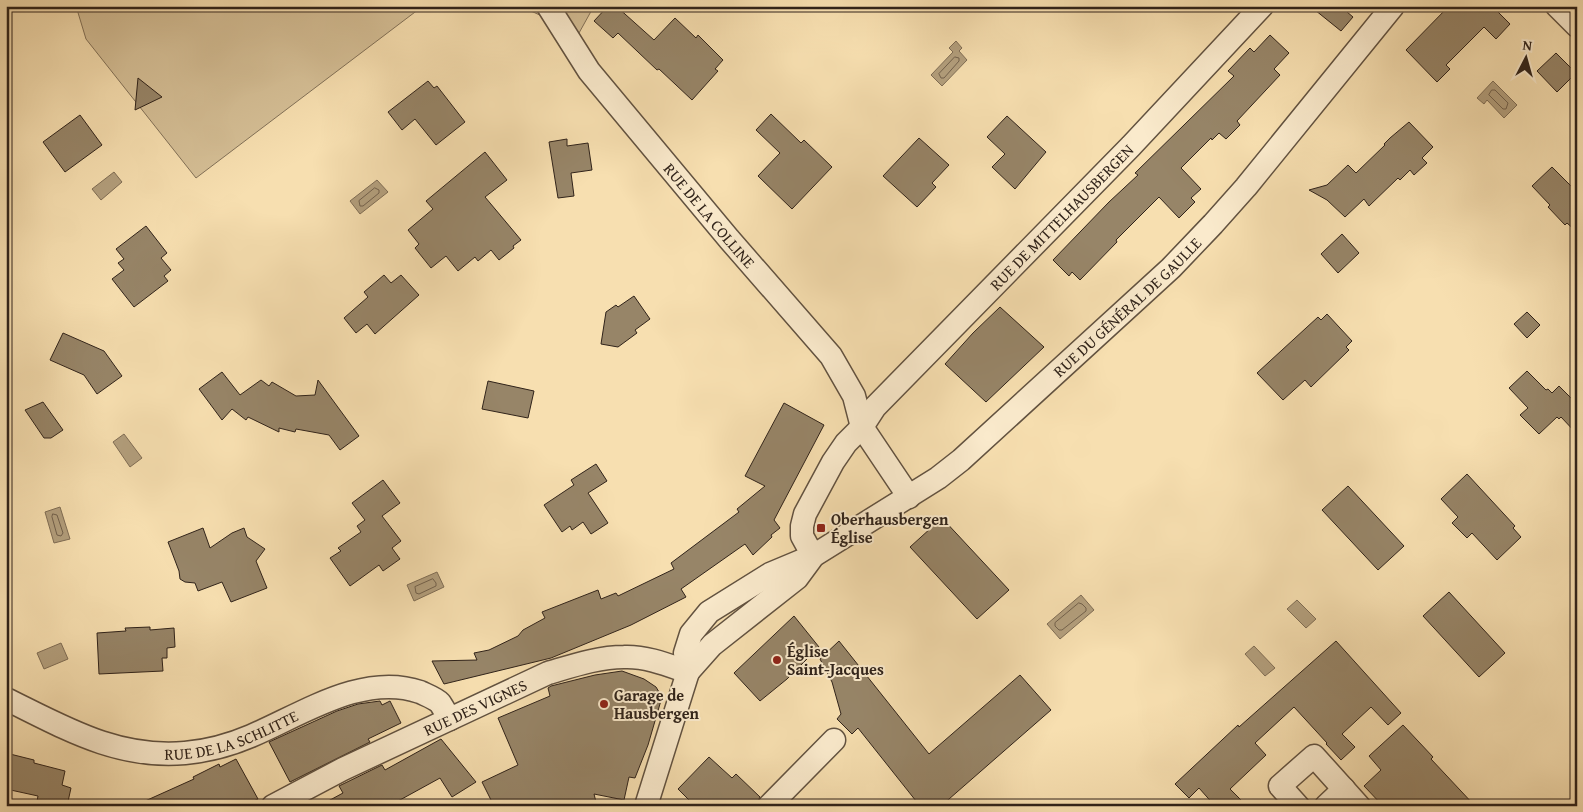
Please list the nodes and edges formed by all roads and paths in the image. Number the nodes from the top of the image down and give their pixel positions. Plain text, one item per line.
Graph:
1 (548, 6) edge
2 (1262, 6) edge
3 (1392, 6) edge
4 (1558, 6) edge
5 (1577, 26) edge
6 (862, 427) junction
7 (909, 497) junction
8 (813, 556) junction
9 (688, 672) junction
10 (6, 699) edge
11 (450, 719) junction
12 (834, 740) dead end
13 (1344, 789) junction
14 (273, 806) edge
15 (646, 806) edge
16 (769, 806) edge
17 (1298, 806) edge
18 (1326, 806) edge
19 (1359, 806) edge

1 - 6 street, RUE DE LA COLLINE
2 - 6 street, RUE DE MITTELHAUSBERGEN
3 - 7 street, RUE DU GÉNÉRAL DE GAULLE
4 - 5 street
6 - 7 street, RUE DE LA COLLINE
6 - 8 street, RUE DE MITTELHAUSBERGEN
7 - 8 street, RUE DU GÉNÉRAL DE GAULLE
8 - 9 street, RUE DU GÉNÉRAL DE GAULLE
9 - 11 street, RUE DES VIGNES
9 - 15 street, RUE DU GÉNÉRAL DE GAULLE
10 - 11 street, RUE DE LA SCHLITTE
11 - 14 street, RUE DES VIGNES
12 - 16 street
13 - 17 street
13 - 18 street
13 - 19 street

